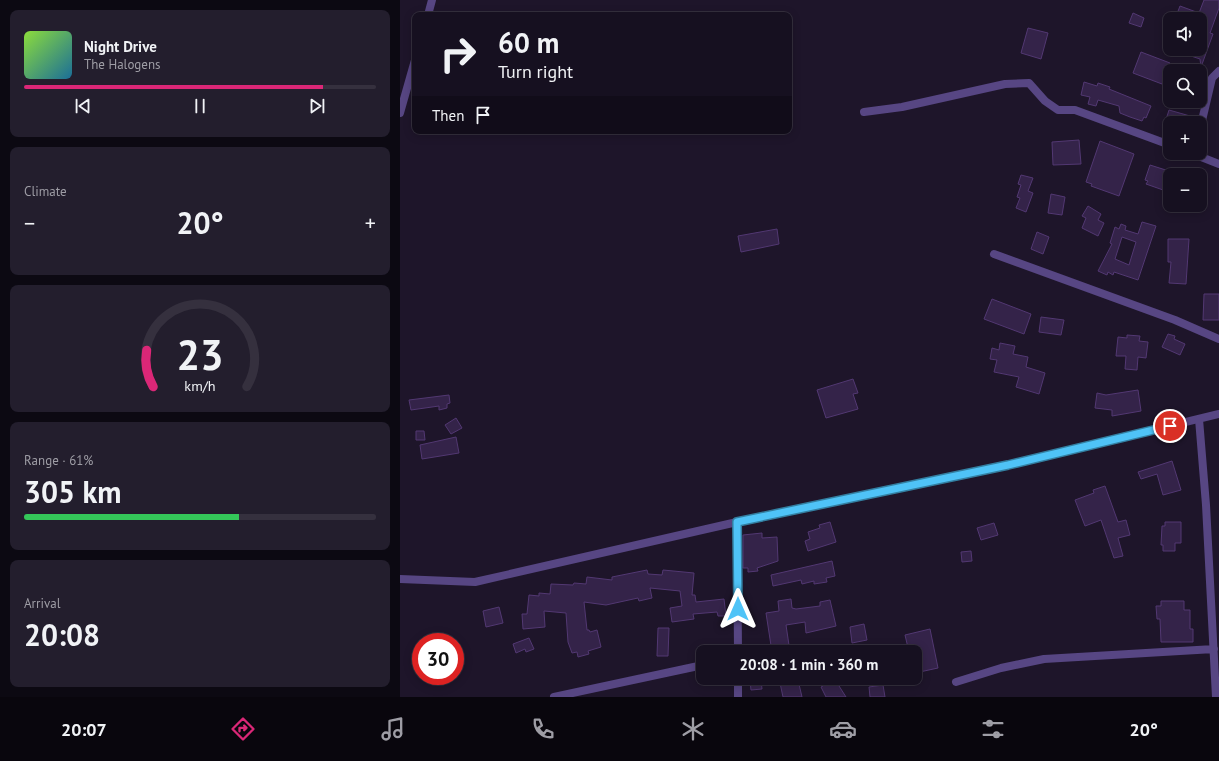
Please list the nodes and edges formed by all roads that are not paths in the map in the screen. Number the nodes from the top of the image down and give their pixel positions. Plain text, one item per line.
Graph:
1 (432, 0) edge
2 (429, 12) edge
3 (412, 71) edge
4 (1219, 71) edge
5 (864, 112) dead end
6 (400, 113) edge
7 (1203, 116) edge
8 (1163, 142) edge
9 (1207, 159) edge
10 (1219, 164) edge
11 (994, 254) dead end
12 (1219, 339) edge
13 (1219, 414) edge
14 (1199, 419) junction
15 (737, 522) junction
16 (400, 579) edge
17 (738, 645) edge
18 (1214, 649) junction
19 (696, 667) edge
20 (956, 682) dead end
21 (738, 685) edge
22 (554, 697) edge
23 (738, 697) edge
24 (1216, 697) edge

1 - 2 street
3 - 6 street
4 - 7 street
5 - 8 street
9 - 10 street
11 - 12 street
13 - 14 street
14 - 15 street
14 - 18 street
15 - 16 street
15 - 17 street
18 - 20 street
18 - 24 street
19 - 22 street
21 - 23 street

